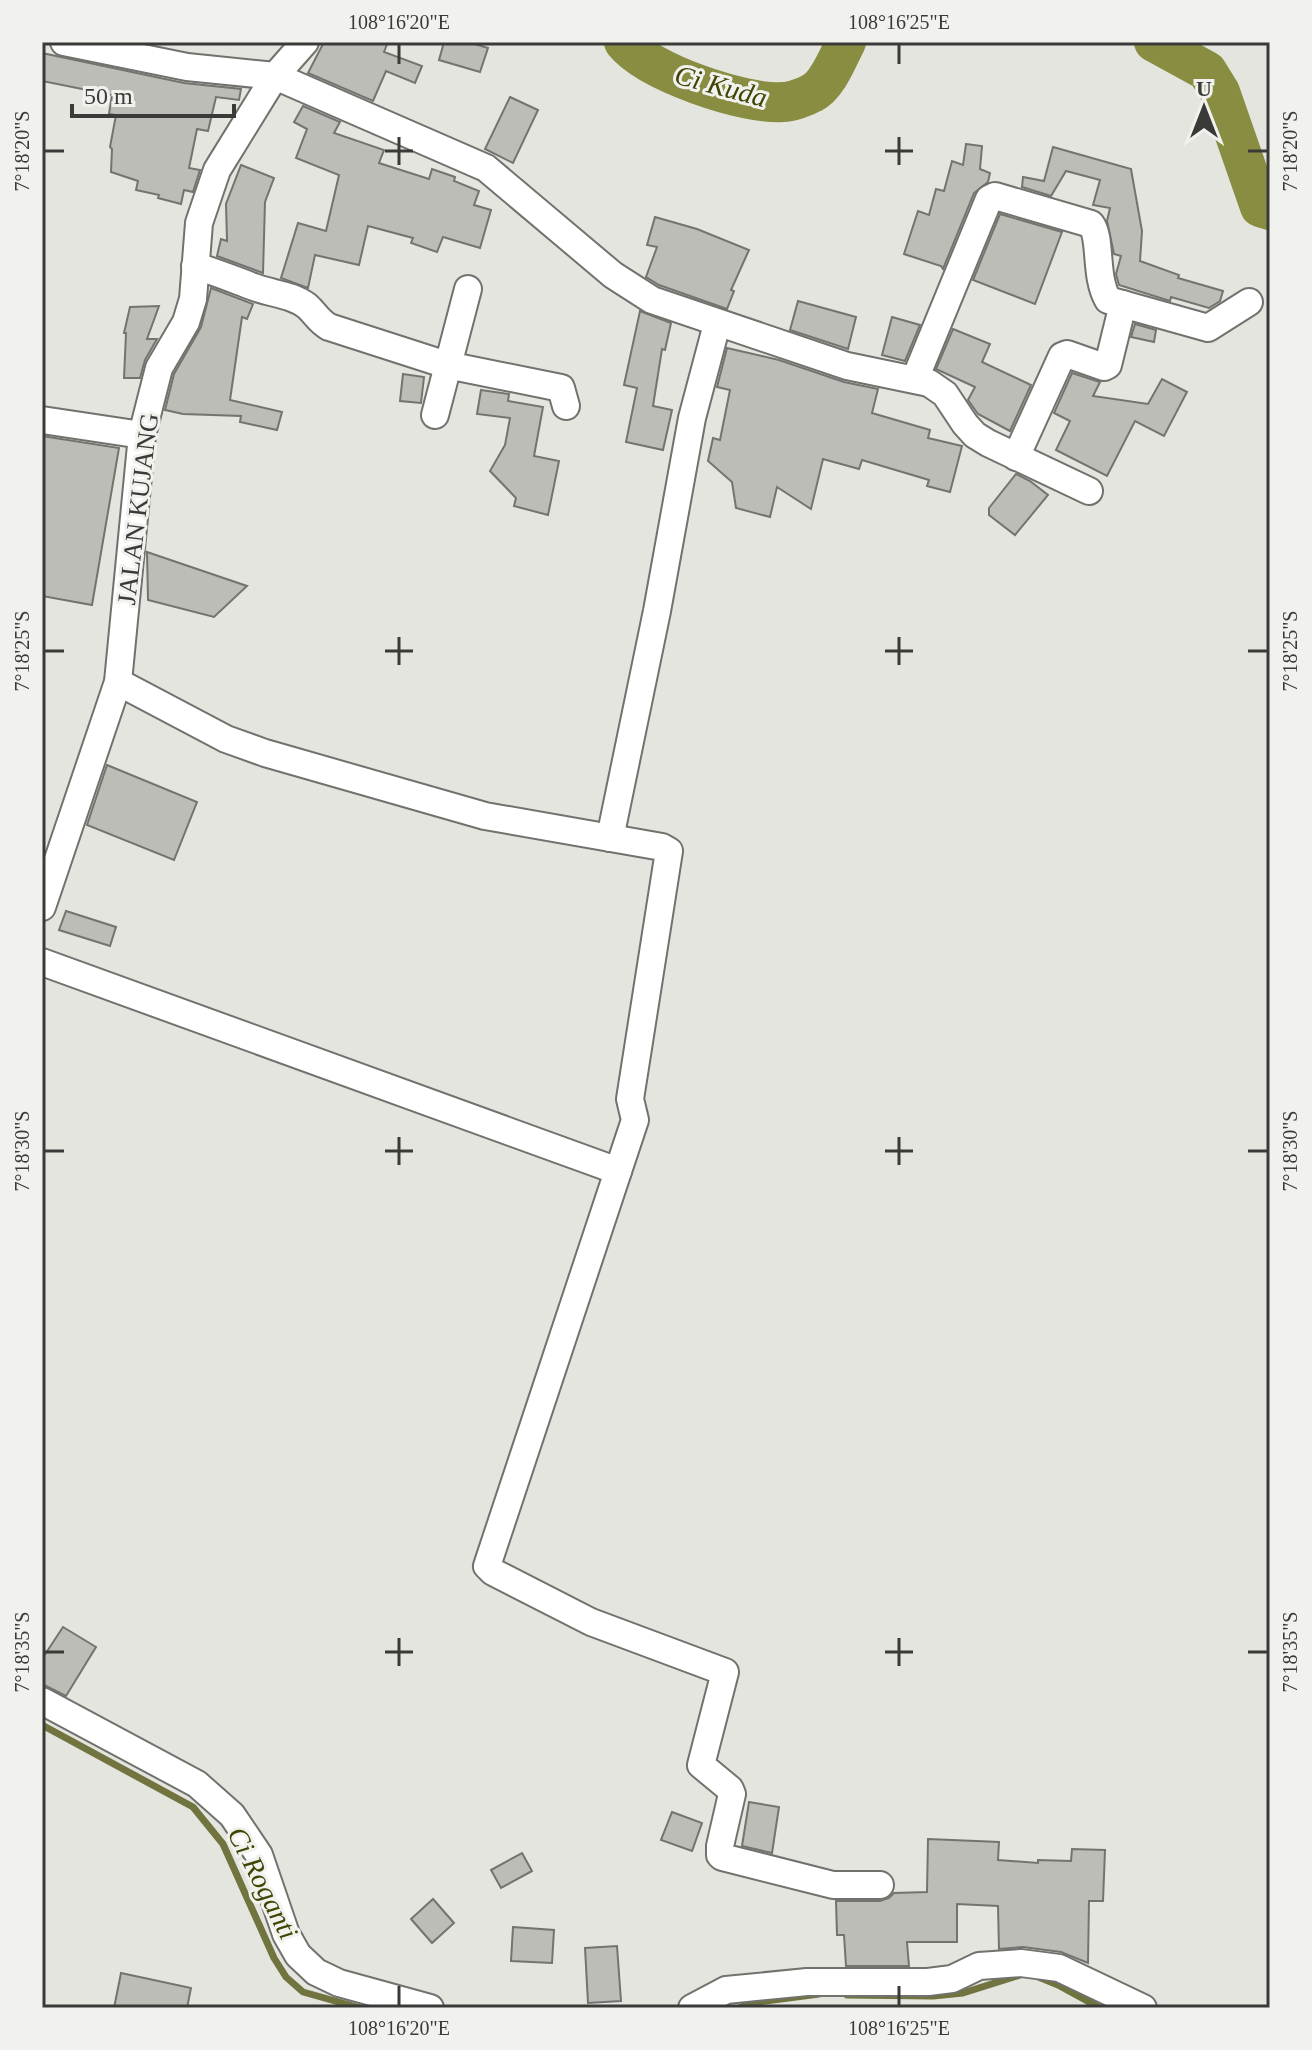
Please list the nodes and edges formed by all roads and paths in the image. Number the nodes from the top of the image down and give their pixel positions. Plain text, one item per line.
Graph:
1 (64, 42) edge
2 (305, 42) edge
3 (275, 76) junction
4 (195, 266) junction
5 (468, 289) dead end
6 (1249, 302) dead end
7 (1123, 304) junction
8 (717, 324) junction
9 (447, 365) junction
10 (915, 379) junction
11 (566, 406) dead end
12 (435, 415) dead end
13 (42, 420) edge
14 (142, 435) junction
15 (1016, 457) junction
16 (1089, 491) dead end
17 (118, 682) junction
18 (610, 838) junction
19 (42, 907) edge
20 (42, 962) edge
21 (618, 1171) junction
22 (42, 1701) edge
23 (880, 1885) dead end
24 (430, 2008) edge
25 (692, 2008) edge
26 (1143, 2008) edge

1 - 3 street
2 - 3 street, JALAN KUJANG
3 - 4 street, JALAN KUJANG
3 - 8 street
4 - 9 street
4 - 14 street, JALAN KUJANG
5 - 9 street
6 - 7 street
7 - 10 street
7 - 15 street
8 - 10 street
8 - 18 street
9 - 11 street
9 - 12 street
10 - 15 street
13 - 14 street
14 - 17 street, JALAN KUJANG
15 - 16 street
17 - 18 street
17 - 19 street, JALAN KUJANG
18 - 21 street
20 - 21 street
21 - 23 street
22 - 24 street
25 - 26 street

